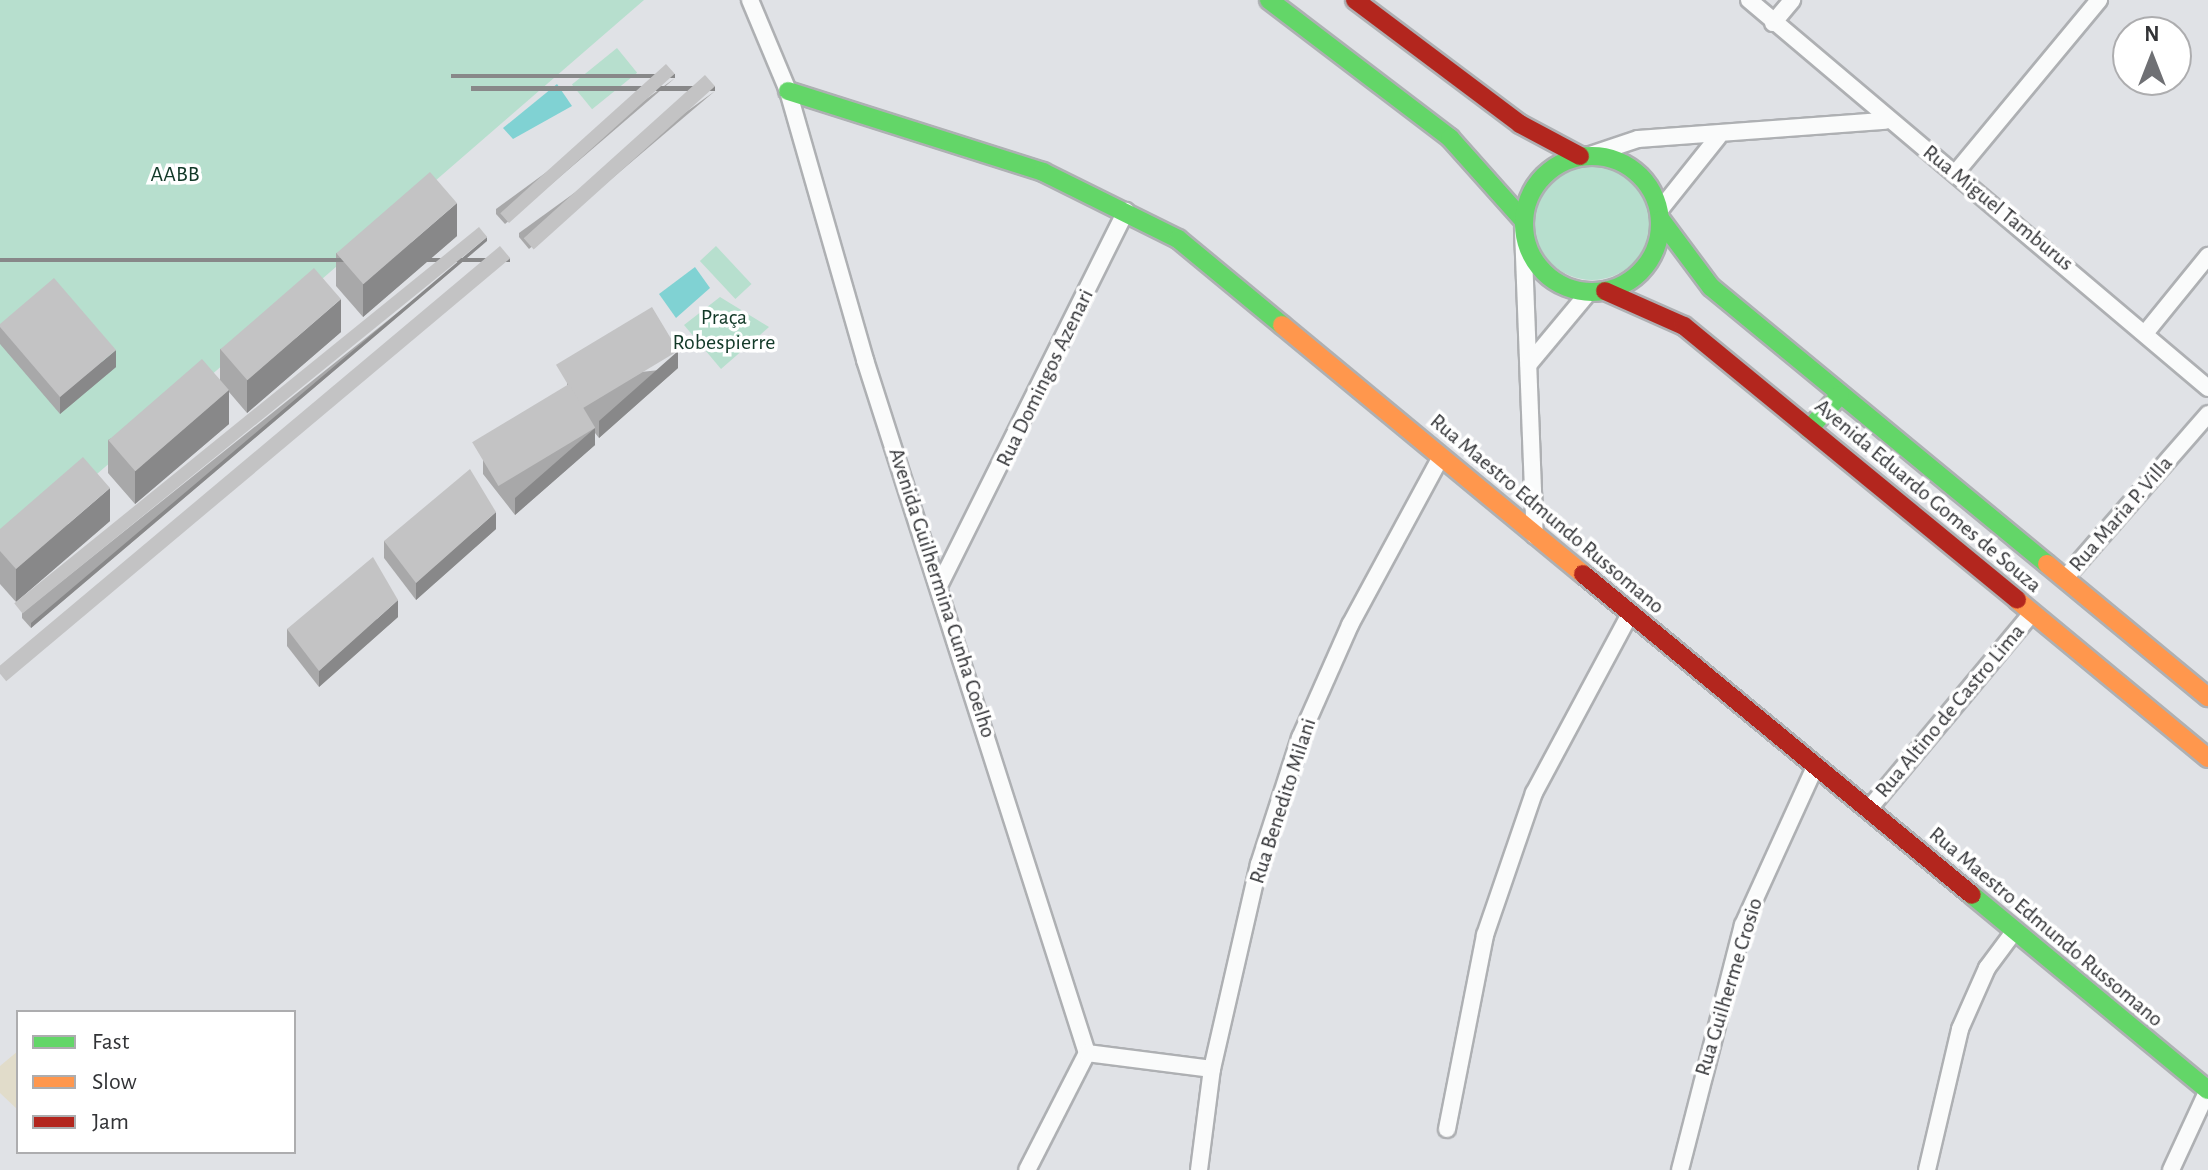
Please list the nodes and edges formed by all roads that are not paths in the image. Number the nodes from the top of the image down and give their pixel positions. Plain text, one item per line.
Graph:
1 (1269, 0) edge
2 (1355, 0) edge
3 (1749, 0) edge
4 (1792, 0) edge
5 (2099, 0) edge
6 (753, 3) edge
7 (1773, 23) junction
8 (788, 91) junction
9 (1885, 121) junction
10 (1718, 137) junction
11 (1584, 156) junction
12 (1958, 170) junction
13 (1126, 211) junction
14 (1660, 216) junction
15 (1523, 225) junction
16 (2208, 256) edge
17 (1597, 292) junction
18 (2147, 331) junction
19 (1529, 364) junction
20 (2208, 388) edge
21 (1840, 395) junction
22 (2208, 414) edge
23 (1809, 429) junction
24 (1441, 457) junction
25 (1535, 536) junction
26 (964, 545) junction
27 (931, 556) junction
28 (2066, 577) junction
29 (940, 584) junction
30 (2032, 613) junction
31 (1630, 614) junction
32 (2208, 697) edge
33 (2208, 758) edge
34 (1815, 767) junction
35 (1868, 810) junction
36 (2013, 933) junction
37 (1087, 1053) junction
38 (1212, 1069) junction
39 (2208, 1090) edge
40 (1447, 1129) dead end
41 (1027, 1170) edge
42 (1199, 1170) edge
43 (1680, 1170) edge
44 (1927, 1170) edge
45 (2171, 1170) edge

1 - 15 street
2 - 11 street
3 - 7 street, Rua Miguel Tamburus
4 - 7 street
5 - 12 street
6 - 8 street, Avenida Guilhermina Cunha Coelho
7 - 9 street, Rua Miguel Tamburus
8 - 13 street, Rua Maestro Edmundo Russomano
8 - 27 street, Avenida Guilhermina Cunha Coelho
9 - 10 street
9 - 12 street, Rua Miguel Tamburus
10 - 11 street
10 - 14 street
11 - 14 street
11 - 15 street
12 - 18 street, Rua Miguel Tamburus
13 - 24 street, Rua Maestro Edmundo Russomano
13 - 26 street, Rua Domingos Azenari
14 - 17 street
14 - 21 street, Avenida Eduardo Gomes de Souza
15 - 17 street
15 - 19 street
16 - 18 street
17 - 19 street
17 - 23 street, Avenida Eduardo Gomes de Souza
18 - 20 street, Rua Miguel Tamburus
19 - 25 street
21 - 23 street
21 - 28 street, Avenida Eduardo Gomes de Souza
22 - 28 street, Rua Maria P. Villa
23 - 30 street, Avenida Eduardo Gomes de Souza
24 - 25 street, Rua Maestro Edmundo Russomano
24 - 38 street, Rua Benedito Milani
25 - 31 street, Rua Maestro Edmundo Russomano
26 - 27 street
26 - 29 street, Rua Domingos Azenari
27 - 29 street, Avenida Guilhermina Cunha Coelho
28 - 32 street, Avenida Eduardo Gomes de Souza
29 - 37 street, Avenida Guilhermina Cunha Coelho
30 - 33 street, Avenida Eduardo Gomes de Souza
30 - 35 street, Rua Altino de Castro Lima
31 - 34 street, Rua Maestro Edmundo Russomano
31 - 40 street
34 - 35 street, Rua Maestro Edmundo Russomano
34 - 43 street, Rua Guilherme Crosio
35 - 36 street, Rua Maestro Edmundo Russomano
36 - 39 street, Rua Maestro Edmundo Russomano
36 - 44 street
37 - 38 street
37 - 41 street
38 - 42 street, Rua Benedito Milani
39 - 45 street

